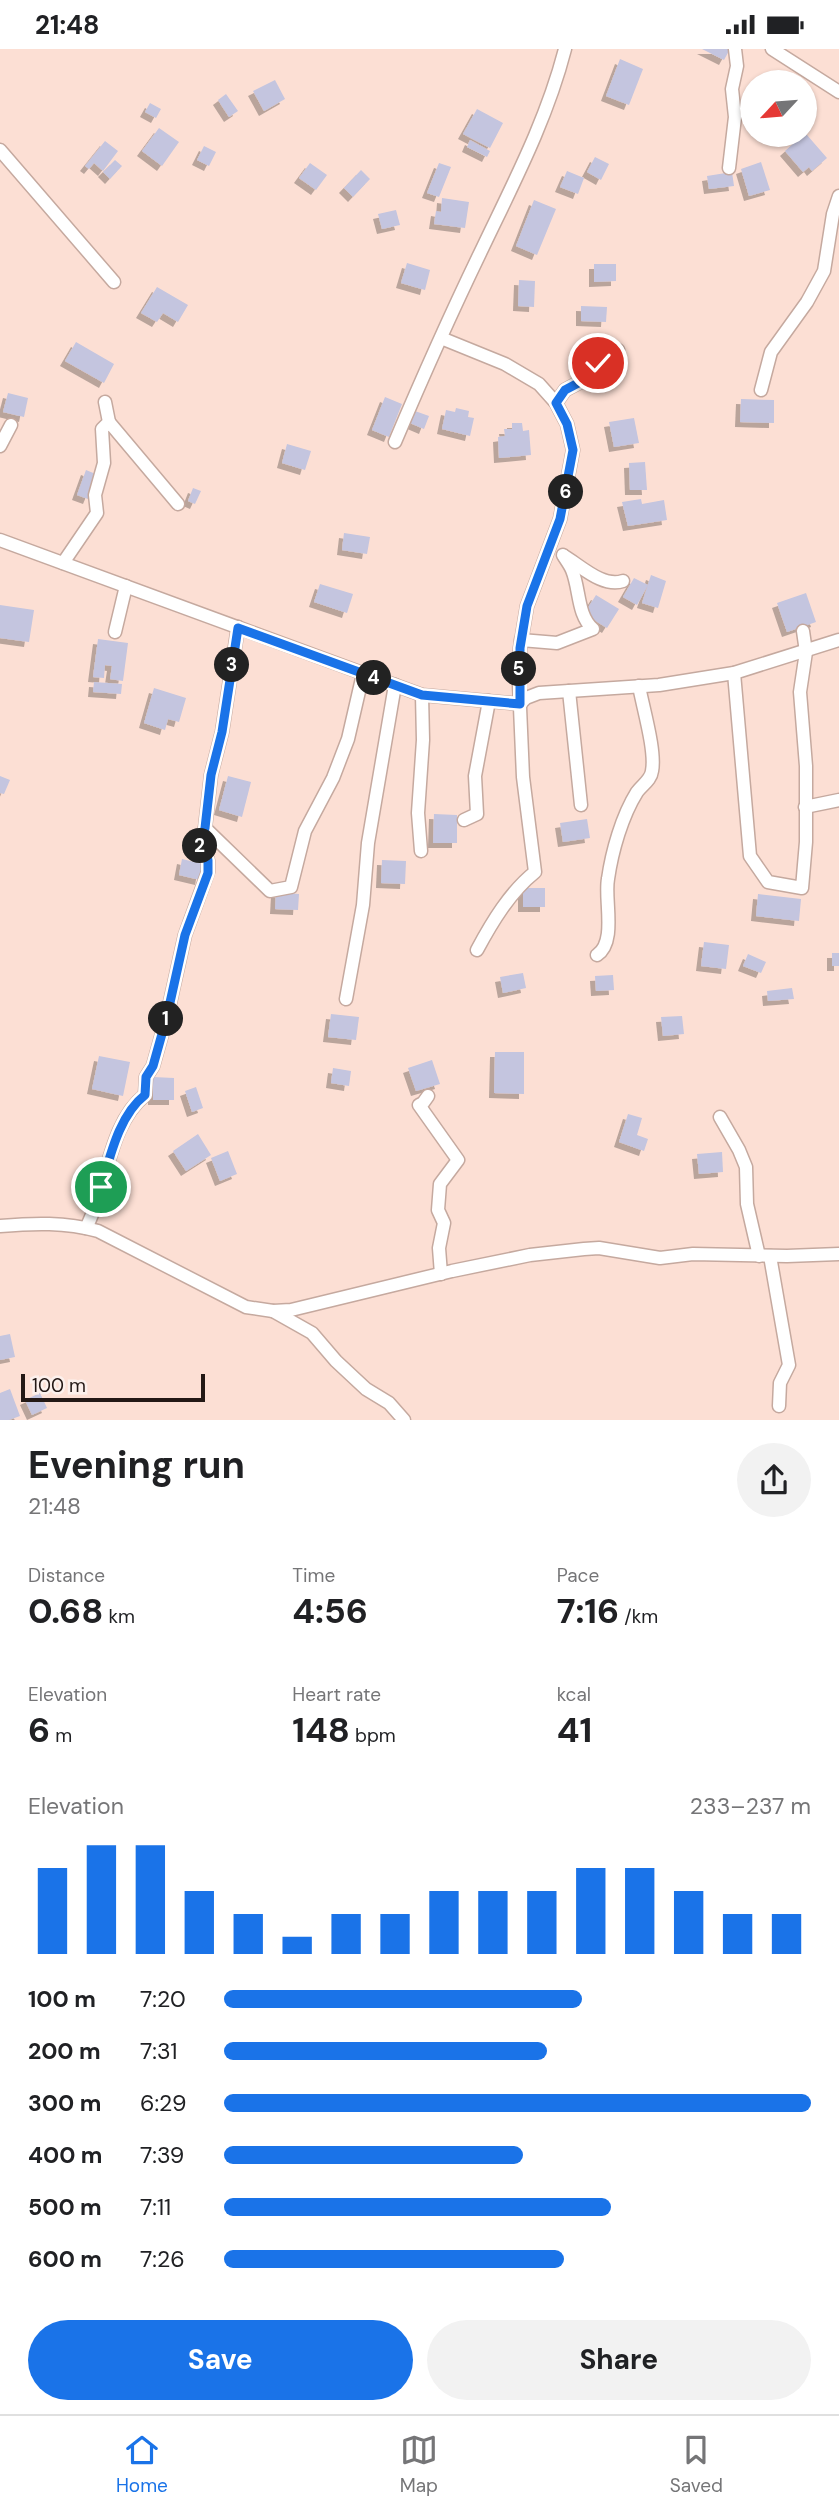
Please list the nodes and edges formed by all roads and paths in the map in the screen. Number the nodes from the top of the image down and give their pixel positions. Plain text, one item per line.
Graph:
1 (565, 49) edge
2 (735, 49) edge
3 (772, 49) edge
4 (839, 92) edge
5 (0, 150) edge
6 (729, 168) dead end
7 (839, 196) edge
8 (114, 282) dead end
9 (441, 338) junction
10 (618, 351) dead end
11 (761, 390) dead end
12 (105, 401) dead end
13 (556, 403) junction
14 (109, 422) junction
15 (11, 425) dead end
16 (395, 442) dead end
17 (0, 446) edge
18 (178, 504) dead end
19 (0, 540) edge
20 (547, 555) junction
21 (563, 555) junction
22 (63, 563) junction
23 (623, 580) dead end
24 (126, 586) junction
25 (238, 628) junction
26 (803, 631) dead end
27 (115, 632) dead end
28 (521, 640) junction
29 (839, 640) edge
30 (806, 652) junction
31 (734, 673) junction
32 (363, 674) junction
33 (395, 685) junction
34 (639, 686) junction
35 (569, 691) junction
36 (422, 695) junction
37 (489, 701) junction
38 (520, 704) junction
39 (839, 800) edge
40 (581, 805) dead end
41 (805, 807) junction
42 (464, 820) dead end
43 (205, 828) junction
44 (421, 851) dead end
45 (477, 950) dead end
46 (597, 955) dead end
47 (346, 999) dead end
48 (428, 1096) dead end
49 (720, 1117) dead end
50 (0, 1226) edge
51 (86, 1228) junction
52 (839, 1254) edge
53 (765, 1256) junction
54 (442, 1274) junction
55 (273, 1311) junction
56 (779, 1406) dead end
57 (404, 1420) edge

1 - 9 street
2 - 6 street
3 - 4 street
5 - 8 street
7 - 11 street
9 - 13 street
9 - 16 street
10 - 13 street
12 - 14 street
13 - 20 street
14 - 18 street
14 - 22 street
15 - 17 street
19 - 22 street
20 - 21 street
20 - 28 street
21 - 23 street
21 - 28 street
22 - 24 street
24 - 25 street
24 - 27 street
25 - 32 street
25 - 43 street
26 - 30 street
28 - 38 street
29 - 30 street
30 - 31 street
30 - 41 street
31 - 34 street
31 - 41 street
32 - 33 street
32 - 43 street
33 - 36 street
33 - 47 street
34 - 35 street
34 - 46 street
35 - 38 street
35 - 40 street
36 - 37 street
36 - 44 street
37 - 38 street
37 - 42 street
38 - 45 street
39 - 41 street
43 - 51 street
48 - 54 street
49 - 53 street
50 - 51 street
51 - 55 street
52 - 53 street
53 - 54 street
53 - 56 street
54 - 55 street
55 - 57 street

